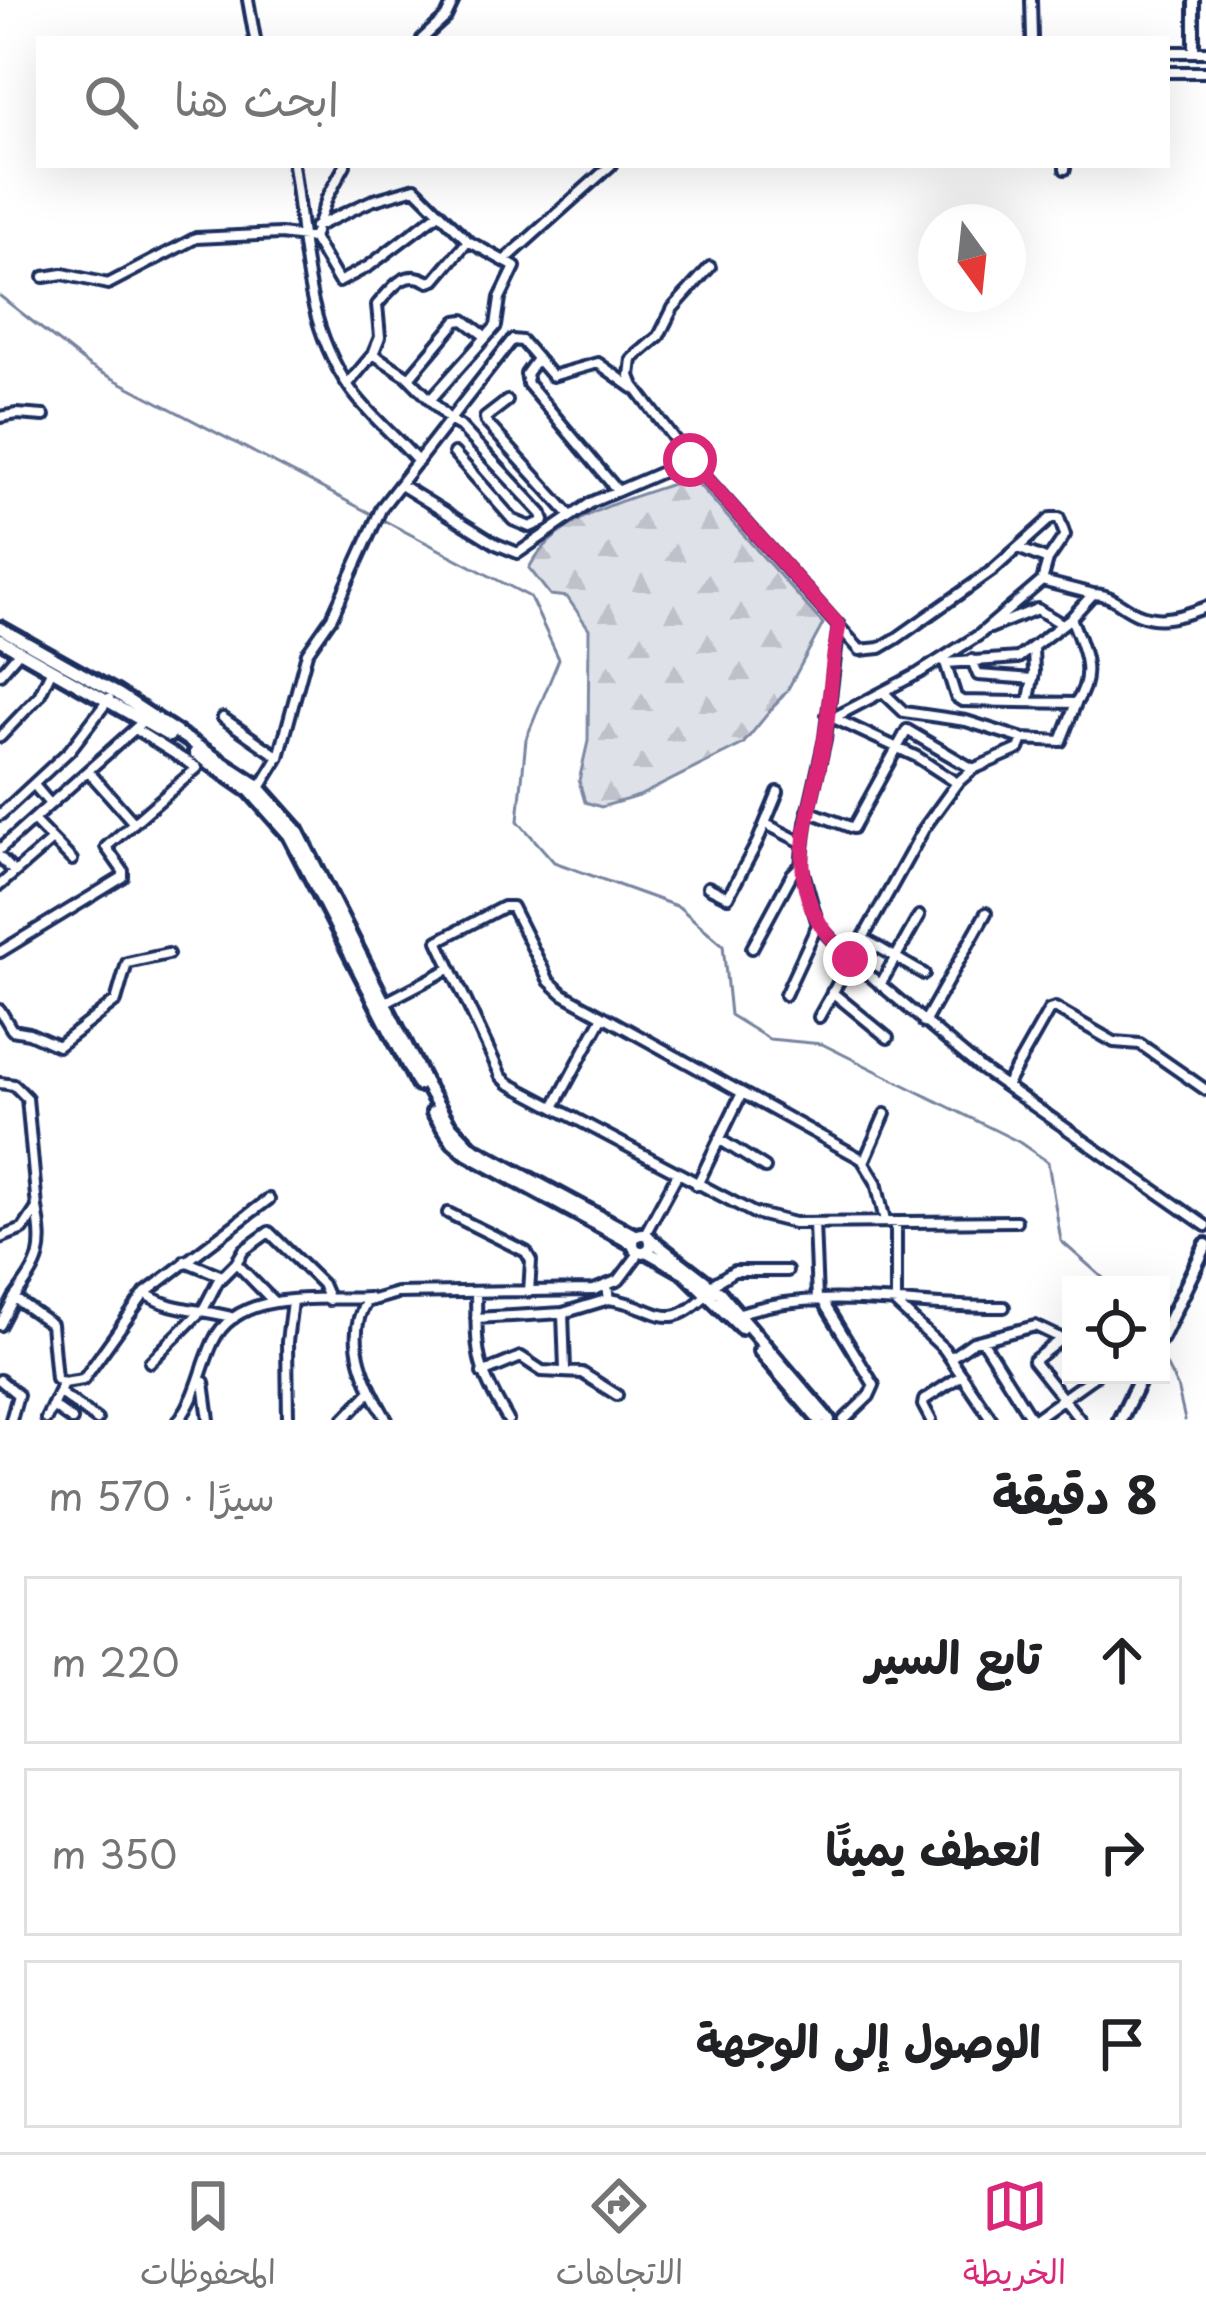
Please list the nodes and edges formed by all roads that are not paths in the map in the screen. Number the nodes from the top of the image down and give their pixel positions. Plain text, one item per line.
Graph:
1 (248, 0) edge
2 (454, 0) edge
3 (1031, 0) edge
4 (1194, 0) edge
5 (255, 36) edge
6 (425, 36) edge
7 (1032, 36) edge
8 (1170, 52) edge
9 (1194, 52) junction
10 (1206, 52) edge
11 (1170, 72) edge
12 (1206, 72) edge
13 (292, 168) edge
14 (344, 168) edge
15 (607, 168) edge
16 (439, 213) junction
17 (314, 232) junction
18 (300, 236) junction
19 (468, 241) junction
20 (505, 260) junction
21 (710, 267) dead end
22 (44, 277) dead end
23 (485, 336) junction
24 (373, 354) junction
25 (537, 359) junction
26 (409, 378) junction
27 (347, 385) junction
28 (635, 389) junction
29 (431, 399) junction
30 (507, 401) dead end
31 (44, 416) dead end
32 (0, 417) edge
33 (451, 422) junction
34 (454, 453) dead end
35 (690, 460) junction
36 (418, 462) junction
37 (401, 485) junction
38 (617, 490) junction
39 (570, 515) junction
40 (1018, 548) junction
41 (1048, 560) junction
42 (1042, 581) junction
43 (1093, 594) junction
44 (1206, 607) edge
45 (1066, 621) junction
46 (839, 626) junction
47 (0, 628) edge
48 (988, 628) junction
49 (0, 640) edge
50 (1033, 647) junction
51 (20, 650) junction
52 (945, 660) junction
53 (972, 660) junction
54 (52, 668) junction
55 (0, 674) edge
56 (1033, 680) junction
57 (883, 692) junction
58 (110, 696) junction
59 (1029, 699) junction
60 (1076, 703) junction
61 (830, 717) junction
62 (223, 718) dead end
63 (139, 725) junction
64 (0, 737) edge
65 (1023, 739) junction
66 (898, 747) junction
67 (279, 757) junction
68 (973, 769) junction
69 (88, 771) junction
70 (957, 784) junction
71 (34, 785) junction
72 (778, 792) dead end
73 (260, 793) junction
74 (50, 804) junction
75 (808, 811) junction
76 (0, 815) edge
77 (33, 820) junction
78 (134, 823) junction
79 (766, 824) junction
80 (52, 840) junction
81 (803, 843) junction
82 (0, 853) edge
83 (72, 860) dead end
84 (801, 865) junction
85 (14, 872) junction
86 (0, 885) edge
87 (708, 887) dead end
88 (986, 913) dead end
89 (919, 916) dead end
90 (818, 925) junction
91 (864, 939) junction
92 (752, 948) dead end
93 (0, 952) edge
94 (168, 954) dead end
95 (895, 957) junction
96 (850, 959) junction
97 (449, 969) junction
98 (924, 974) dead end
99 (880, 985) junction
100 (832, 992) junction
101 (785, 995) dead end
102 (381, 1004) junction
103 (0, 1010) edge
104 (819, 1016) dead end
105 (602, 1018) junction
106 (924, 1023) junction
107 (888, 1038) dead end
108 (0, 1083) edge
109 (1006, 1086) junction
110 (1206, 1090) edge
111 (741, 1094) junction
112 (554, 1107) junction
113 (885, 1114) dead end
114 (719, 1139) junction
115 (864, 1162) junction
116 (765, 1168) dead end
117 (677, 1175) junction
118 (697, 1184) junction
119 (269, 1199) dead end
120 (37, 1208) junction
121 (448, 1213) dead end
122 (885, 1221) junction
123 (1016, 1221) dead end
124 (814, 1222) junction
125 (896, 1222) junction
126 (1206, 1226) edge
127 (0, 1238) edge
128 (642, 1243) junction
129 (1206, 1245) edge
130 (185, 1261) junction
131 (236, 1263) junction
132 (1202, 1268) edge
133 (787, 1271) dead end
134 (222, 1276) junction
135 (607, 1287) junction
136 (710, 1289) junction
137 (529, 1292) junction
138 (145, 1293) junction
139 (476, 1293) junction
140 (14, 1298) junction
141 (373, 1298) junction
142 (609, 1299) junction
143 (819, 1299) junction
144 (329, 1300) junction
145 (292, 1301) junction
146 (896, 1301) junction
147 (274, 1302) junction
148 (1004, 1307) dead end
149 (204, 1308) junction
150 (563, 1313) junction
151 (737, 1313) junction
152 (235, 1318) junction
153 (476, 1318) junction
154 (1170, 1323) edge
155 (0, 1325) edge
156 (1062, 1339) edge
157 (982, 1340) junction
158 (1062, 1343) edge
159 (950, 1358) junction
160 (150, 1362) dead end
161 (565, 1369) junction
162 (482, 1373) junction
163 (203, 1374) junction
164 (962, 1375) junction
165 (0, 1380) edge
166 (1084, 1384) edge
167 (1138, 1384) edge
168 (62, 1388) junction
169 (370, 1392) junction
170 (617, 1396) dead end
171 (1064, 1399) junction
172 (54, 1406) junction
173 (46, 1419) edge
174 (504, 1419) edge
175 (1037, 1419) edge
176 (11, 1420) edge
177 (72, 1420) edge
178 (98, 1420) edge
179 (179, 1420) edge
180 (209, 1420) edge
181 (287, 1420) edge
182 (344, 1420) edge
183 (387, 1420) edge
184 (818, 1420) edge
185 (830, 1420) edge
186 (844, 1420) edge
187 (931, 1420) edge
188 (992, 1420) edge
189 (1080, 1420) edge
190 (1120, 1420) edge

1 - 5 street
2 - 6 street
3 - 7 street
4 - 9 street
8 - 9 street
9 - 10 street
11 - 12 street
13 - 18 street
14 - 17 street
15 - 20 street
16 - 17 street
16 - 17 street
16 - 19 street
17 - 18 street
18 - 22 street
18 - 27 street
19 - 20 street
19 - 24 street
20 - 23 street
21 - 28 street
23 - 26 street
23 - 29 street
24 - 26 street
24 - 27 street
25 - 28 street
25 - 33 street
25 - 38 street
26 - 29 street
27 - 36 street
28 - 35 street
29 - 33 street
30 - 39 street
31 - 32 street
33 - 34 street
33 - 36 street
35 - 38 street
35 - 46 street
36 - 37 street
37 - 39 street
37 - 67 street
38 - 39 street
40 - 41 street
40 - 41 street
40 - 46 street
41 - 42 street
42 - 43 street
42 - 48 street
43 - 44 street
43 - 45 street
45 - 48 street
45 - 50 street
45 - 60 street
46 - 61 street
47 - 58 main road
48 - 52 street
49 - 51 main road
50 - 53 street
50 - 56 street
51 - 54 main road
51 - 55 street
52 - 53 street
52 - 57 street
52 - 59 street
53 - 56 street
54 - 58 main road
54 - 64 street
56 - 59 street
57 - 61 street
57 - 65 street
58 - 63 main road
58 - 71 street
58 - 73 main road
59 - 60 street
60 - 65 street
61 - 66 street
61 - 75 street
62 - 67 street
63 - 69 street
63 - 73 main road
63 - 78 street
65 - 68 street
66 - 68 street
66 - 70 street
66 - 75 street
67 - 73 street
68 - 70 street
69 - 74 street
69 - 78 street
70 - 91 street
71 - 74 street
71 - 76 street
72 - 79 street
73 - 102 main road
74 - 77 street
75 - 81 street
77 - 80 street
77 - 82 street
78 - 93 street
79 - 81 street
79 - 87 street
80 - 83 street
80 - 85 street
81 - 84 street
82 - 85 street
84 - 90 street
84 - 92 street
85 - 86 street
88 - 106 street
89 - 95 street
90 - 96 street
90 - 101 street
91 - 95 street
91 - 96 street
94 - 103 street
95 - 98 street
95 - 99 street
96 - 99 street
96 - 100 street
97 - 102 street
97 - 105 street
97 - 112 street
99 - 106 street
100 - 104 street
100 - 107 street
102 - 128 main road
105 - 111 street
105 - 112 street
106 - 109 street
108 - 120 street
109 - 110 street
109 - 126 street
111 - 114 street
111 - 115 street
112 - 117 street
113 - 115 street
114 - 116 street
114 - 118 street
115 - 122 street
117 - 118 street
117 - 128 street
118 - 124 street
119 - 130 street
120 - 127 street
120 - 140 street
121 - 137 street
122 - 124 street
122 - 125 street
123 - 125 street
124 - 143 street
125 - 146 street
128 - 135 street
128 - 136 main road
129 - 132 main road
130 - 134 street
130 - 138 street
131 - 134 street
131 - 144 street
131 - 147 street
132 - 154 main road
133 - 136 street
134 - 149 street
135 - 137 street
135 - 142 street
136 - 142 street
136 - 151 main road
136 - 184 main road
137 - 139 street
138 - 149 street
138 - 168 street
139 - 141 street
139 - 153 street
140 - 155 street
140 - 168 street
141 - 144 street
141 - 169 street
142 - 150 street
143 - 146 street
143 - 151 street
143 - 186 street
144 - 145 street
145 - 147 street
145 - 181 street
146 - 148 street
146 - 159 street
147 - 152 street
149 - 152 street
149 - 160 street
150 - 153 street
150 - 161 street
151 - 185 main road
152 - 163 street
153 - 162 street
156 - 157 street
157 - 159 street
157 - 175 street
158 - 171 street
159 - 164 street
161 - 162 street
161 - 170 street
162 - 174 street
163 - 179 street
163 - 180 street
164 - 187 street
164 - 188 street
165 - 176 street
166 - 171 street
167 - 190 main road
168 - 172 street
168 - 178 street
169 - 182 street
169 - 183 street
171 - 175 street
171 - 189 street
172 - 173 street
172 - 177 street

